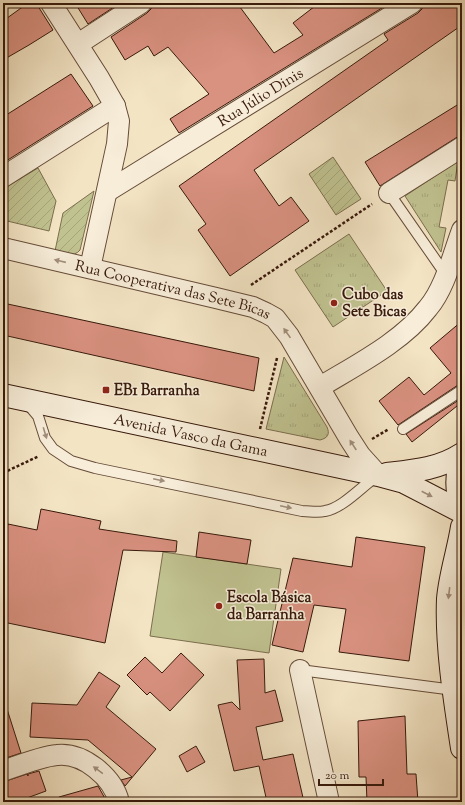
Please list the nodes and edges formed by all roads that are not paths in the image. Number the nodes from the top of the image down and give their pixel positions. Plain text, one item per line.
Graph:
1 (51, 3) edge
2 (141, 3) edge
3 (412, 3) edge
4 (78, 44) junction
5 (115, 106) junction
6 (462, 147) edge
7 (3, 177) edge
8 (108, 191) junction
9 (389, 193) joint
10 (462, 230) edge
11 (3, 248) edge
12 (90, 268) junction
13 (446, 275) junction
14 (320, 387) junction
15 (462, 390) edge
16 (3, 395) edge
17 (24, 400) junction
18 (403, 429) road end
19 (462, 454) edge
20 (462, 459) edge
21 (378, 475) junction
22 (462, 508) edge
23 (462, 512) edge
24 (462, 528) edge
25 (300, 670) joint
26 (454, 690) junction
27 (462, 748) edge
28 (3, 771) edge
29 (119, 802) edge
30 (329, 802) edge

1 - 4 street
2 - 4 street
3 - 8 street, Rua Júlio Dinis
4 - 5 street
5 - 7 street
5 - 8 street
6 - 9 street
8 - 12 street
9 - 13 lane
10 - 13 street
12 -> 11 street, Rua Cooperativa das Sete Bicas
14 -> 12 street, Rua Cooperativa das Sete Bicas
13 - 14 street
21 -> 14 street, Rua Cooperativa das Sete Bicas
15 - 18 lane
16 - 17 main road, Avenida Vasco da Gama
17 - 21 main road, Avenida Vasco da Gama
17 -> 21 lane
19 - 21 main road, Avenida Vasco da Gama
20 - 22 main road
21 -> 23 main road, Avenida Vasco da Gama
24 -> 26 main road
25 - 26 lane
25 - 30 street
26 - 27 main road
29 -> 28 street

